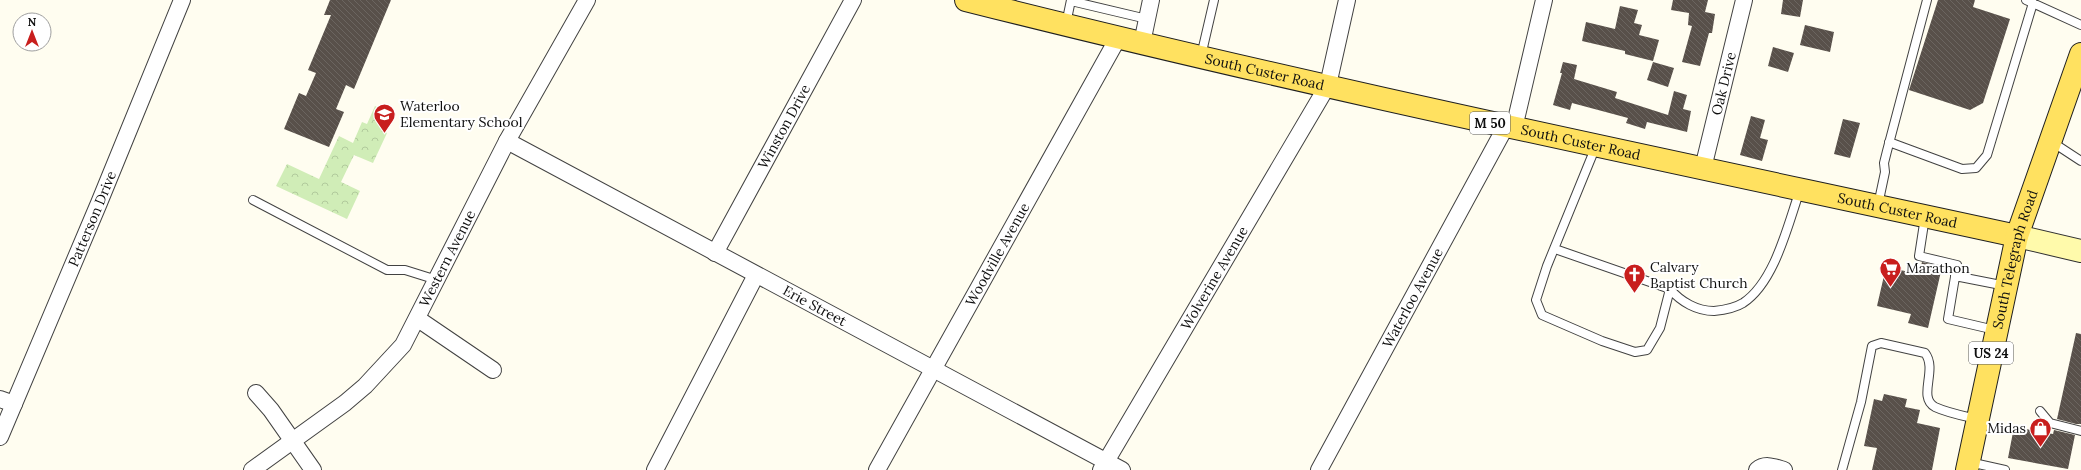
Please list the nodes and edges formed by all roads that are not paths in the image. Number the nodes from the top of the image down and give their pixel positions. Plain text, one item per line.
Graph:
1 (182, 0) edge
2 (587, 0) edge
3 (853, 0) edge
4 (966, 0) edge
5 (1151, 0) edge
6 (1214, 0) edge
7 (1347, 0) edge
8 (1544, 0) edge
9 (1744, 0) edge
10 (1927, 0) edge
11 (1071, 1) edge
12 (2030, 2) edge
13 (1147, 19) junction
14 (1066, 25) junction
15 (2081, 25) edge
16 (1118, 38) junction
17 (1142, 43) junction
18 (2081, 54) edge
19 (1201, 56) junction
20 (1328, 85) junction
21 (1510, 127) junction
22 (507, 141) junction
23 (2050, 141) junction
24 (1889, 142) junction
25 (1597, 145) junction
26 (2081, 161) edge
27 (1703, 168) junction
28 (1801, 189) junction
29 (253, 200) dead end
30 (1878, 204) junction
31 (1925, 216) junction
32 (2017, 236) junction
33 (1555, 249) junction
34 (2081, 251) edge
35 (715, 253) junction
36 (756, 275) junction
37 (1955, 276) junction
38 (437, 280) junction
39 (2006, 286) junction
40 (1670, 289) junction
41 (418, 319) junction
42 (1996, 330) junction
43 (932, 368) junction
44 (493, 370) dead end
45 (256, 393) dead end
46 (7, 402) edge
47 (2040, 410) dead end
48 (1977, 419) junction
49 (2081, 431) edge
50 (0, 437) edge
51 (293, 439) junction
52 (1103, 466) edge
53 (1968, 466) edge
54 (252, 470) edge
55 (313, 470) edge
56 (655, 470) edge
57 (877, 470) edge
58 (1122, 470) edge
59 (1319, 470) edge
60 (1757, 470) edge
61 (1784, 470) edge
62 (1842, 470) edge
63 (2005, 470) edge

1 - 46 street, Patterson Drive
2 - 22 street, Western Avenue
3 - 35 street, Winston Drive
4 - 14 main road, South Custer Road / M 50
5 - 13 street
6 - 19 lane
7 - 20 street, Wolverine Avenue
8 - 21 street, Waterloo Avenue
9 - 27 street, Oak Drive
10 - 24 lane
11 - 13 lane
11 - 14 lane
12 - 15 lane
12 - 24 lane
13 - 17 street
14 - 16 main road, South Custer Road / M 50
16 - 17 main road, South Custer Road / M 50
16 - 43 street, Woodville Avenue
17 - 19 main road, South Custer Road / M 50
18 - 23 main road, South Telegraph Road / US 24
19 - 20 main road, South Custer Road / M 50
20 - 21 main road, South Custer Road / M 50
20 - 52 street, Wolverine Avenue
21 - 25 main road, South Custer Road / M 50
21 - 59 street, Waterloo Avenue
22 - 35 street, Erie Street
22 - 38 street, Western Avenue
23 - 26 lane
23 - 32 main road, South Telegraph Road / US 24
24 - 30 lane
25 - 27 main road, South Custer Road / M 50
25 - 33 lane
27 - 28 main road, South Custer Road / M 50
28 - 30 main road, South Custer Road / M 50
28 - 40 lane
29 - 38 lane
30 - 31 main road, South Custer Road / M 50
31 - 32 main road, South Custer Road / M 50
31 - 37 lane
32 - 34 street, South Custer Road
32 - 39 main road, South Telegraph Road / US 24
33 - 40 lane
33 - 40 lane
35 - 36 street, Erie Street
36 - 43 street, Erie Street
36 - 56 street
37 - 39 lane
37 - 42 lane
38 - 41 street, Western Avenue
39 - 42 main road, South Telegraph Road / US 24
41 - 44 street
41 - 51 street, Western Avenue
42 - 48 main road, South Telegraph Road / US 24
43 - 52 street, Erie Street
43 - 57 street, Woodville Avenue
45 - 51 street
46 - 50 street, Patterson Drive
47 - 49 lane
48 - 53 main road, South Telegraph Road / US 24
48 - 62 lane
51 - 54 street, Western Avenue
51 - 55 street
52 - 58 street, Erie Street
53 - 63 lane
60 - 61 street

